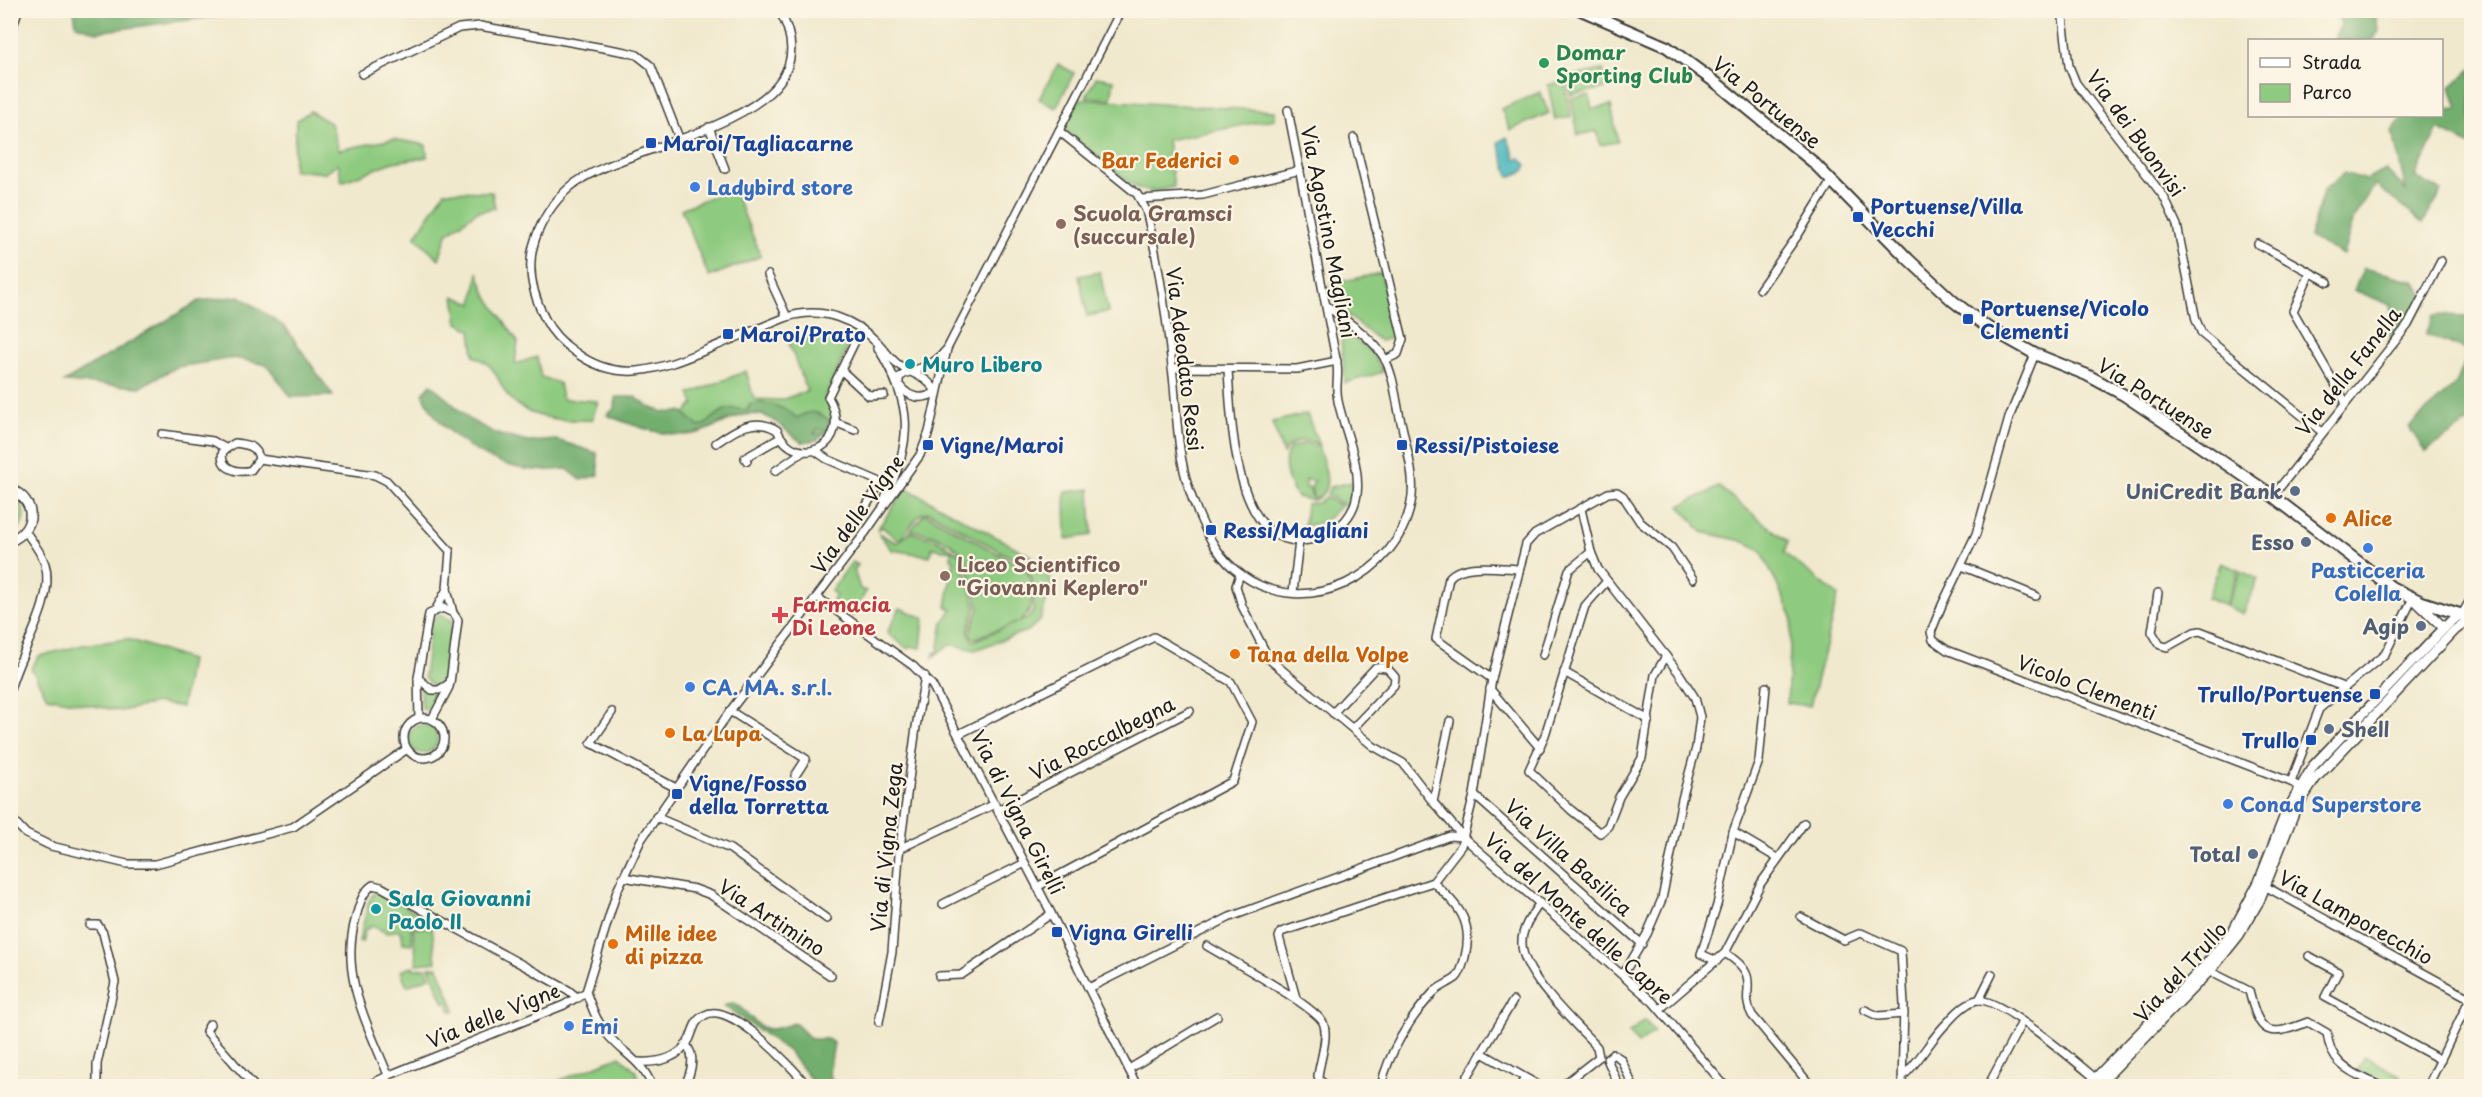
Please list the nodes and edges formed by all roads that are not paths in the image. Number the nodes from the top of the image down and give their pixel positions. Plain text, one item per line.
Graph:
1 (17, 10) edge
2 (779, 10) edge
3 (1121, 10) edge
4 (2062, 10) edge
5 (1586, 12) edge
6 (10, 33) edge
7 (362, 75) dead end
8 (1288, 110) dead end
9 (709, 127) junction
10 (1059, 130) junction
11 (679, 138) junction
12 (1354, 138) dead end
13 (725, 169) dead end
14 (1300, 170) junction
15 (1832, 180) junction
16 (1141, 199) junction
17 (2258, 244) dead end
18 (2441, 261) dead end
19 (2310, 273) junction
20 (768, 275) dead end
21 (2328, 282) dead end
22 (1760, 289) dead end
23 (1326, 305) junction
24 (787, 317) junction
25 (861, 329) junction
26 (871, 336) junction
27 (947, 349) junction
28 (2035, 354) junction
29 (1385, 360) junction
30 (1336, 361) junction
31 (1172, 368) junction
32 (841, 369) junction
33 (1228, 369) junction
34 (912, 372) junction
35 (899, 385) junction
36 (936, 392) junction
37 (884, 395) dead end
38 (2346, 403) junction
39 (837, 423) junction
40 (855, 430) dead end
41 (2322, 432) junction
42 (162, 434) dead end
43 (780, 438) junction
44 (716, 443) dead end
45 (225, 448) junction
46 (814, 450) junction
47 (804, 451) junction
48 (259, 459) junction
49 (747, 461) dead end
50 (775, 471) dead end
51 (10, 489) edge
52 (2273, 496) junction
53 (1581, 509) junction
54 (863, 511) dead end
55 (877, 515) junction
56 (25, 531) junction
57 (10, 541) edge
58 (1299, 541) junction
59 (1591, 552) junction
60 (1962, 566) junction
61 (1518, 569) junction
62 (1240, 574) junction
63 (1693, 579) dead end
64 (1606, 582) junction
65 (447, 589) junction
66 (1293, 592) junction
67 (2158, 593) dead end
68 (2036, 596) dead end
69 (817, 597) junction
70 (2472, 597) edge
71 (2413, 598) junction
72 (436, 609) junction
73 (453, 613) junction
74 (2469, 616) edge
75 (2444, 628) junction
76 (1543, 655) dead end
77 (1666, 656) junction
78 (1564, 672) junction
79 (925, 676) junction
80 (418, 678) junction
81 (1492, 679) junction
82 (450, 683) junction
83 (1766, 687) dead end
84 (2343, 687) junction
85 (1490, 689) junction
86 (10, 690) edge
87 (730, 711) junction
88 (1190, 711) dead end
89 (612, 712) dead end
90 (1333, 713) junction
91 (2365, 717) junction
92 (419, 718) junction
93 (432, 719) junction
94 (1649, 720) junction
95 (1450, 721) dead end
96 (1353, 728) junction
97 (959, 734) junction
98 (1540, 748) junction
99 (407, 749) junction
100 (2298, 761) junction
101 (2313, 766) junction
102 (795, 776) dead end
103 (2291, 782) junction
104 (676, 788) junction
105 (2303, 789) junction
106 (1474, 795) junction
107 (1433, 802) junction
108 (997, 807) junction
109 (10, 817) edge
110 (656, 817) junction
111 (1804, 823) dead end
112 (1733, 832) junction
113 (1464, 838) junction
114 (903, 847) dead end
115 (1777, 858) junction
116 (1025, 863) junction
117 (623, 877) junction
118 (1433, 882) junction
119 (2262, 884) junction
120 (1037, 887) junction
121 (1540, 903) junction
122 (943, 904) dead end
123 (1052, 914) junction
124 (1801, 917) dead end
125 (827, 919) dead end
126 (90, 925) dead end
127 (1642, 944) junction
128 (1207, 946) dead end
129 (1725, 953) junction
130 (2309, 956) dead end
131 (1717, 961) junction
132 (2206, 969) junction
133 (1992, 974) dead end
134 (1623, 975) junction
135 (831, 976) dead end
136 (939, 976) dead end
137 (1089, 988) junction
138 (586, 992) junction
139 (2470, 996) edge
140 (578, 998) junction
141 (1296, 998) junction
142 (1979, 1000) junction
143 (1513, 1001) dead end
144 (1660, 1009) junction
145 (1865, 1010) dead end
146 (1904, 1014) junction
147 (1218, 1016) dead end
148 (879, 1022) dead end
149 (2022, 1022) junction
150 (210, 1024) dead end
151 (686, 1045) junction
152 (1482, 1053) junction
153 (2441, 1060) junction
154 (639, 1062) junction
155 (1129, 1069) junction
156 (1904, 1075) junction
157 (388, 1076) junction
158 (1525, 1078) junction
159 (2096, 1082) edge
160 (97, 1086) edge
161 (254, 1086) edge
162 (366, 1086) edge
163 (652, 1086) edge
164 (685, 1086) edge
165 (807, 1086) edge
166 (1137, 1086) edge
167 (1328, 1086) edge
168 (1381, 1086) edge
169 (1462, 1086) edge
170 (1520, 1086) edge
171 (1540, 1086) edge
172 (1563, 1086) edge
173 (1619, 1086) edge
174 (1633, 1086) edge
175 (1725, 1086) edge
176 (1811, 1086) edge
177 (1902, 1086) edge
178 (1988, 1086) edge
179 (2088, 1086) edge
180 (2380, 1086) edge
181 (2428, 1086) edge

1 - 6 street
2 - 9 street
3 - 10 street, Via delle Vigne
4 - 41 street, Via dei Buonvisi
5 - 15 main road, Via Portuense
7 - 11 street
8 - 14 street, Via Agostino Magliani
9 - 11 street
9 - 13 street
10 - 16 street
10 - 27 street, Via delle Vigne
11 - 24 street
12 - 29 street
14 - 16 street
14 - 23 street, Via Agostino Magliani
15 - 22 street
15 - 28 main road, Via Portuense
16 - 31 street, Via Adeodato Ressi
17 - 19 street
18 - 38 street, Via della Fanella
19 - 21 street
19 - 38 street
20 - 24 street
23 - 29 street
23 - 30 street, Via Agostino Magliani
24 - 25 street
25 - 26 street
25 - 32 street
26 - 34 street
26 - 35 street
27 - 34 street
27 - 36 street, Via delle Vigne
28 - 52 main road, Via Portuense
28 - 60 street, Vicolo Clementi
29 - 66 street, Via Adeodato Ressi
30 - 33 street, Via Agostino Magliani
30 - 58 street, Via Agostino Magliani
31 - 33 street, Via Agostino Magliani
31 - 62 street, Via Adeodato Ressi
32 - 37 street
32 - 39 street
33 - 58 street
34 - 35 street
34 - 36 street
35 - 36 street
35 - 55 street
36 - 55 street, Via delle Vigne
38 - 41 street, Via della Fanella
39 - 40 street
39 - 46 street
41 - 52 street, Via della Fanella
42 - 45 street
43 - 44 street
43 - 47 street
43 - 49 street
45 - 48 street
45 - 48 street
46 - 47 street
46 - 54 street
47 - 50 street
48 - 65 street
51 - 56 street
52 - 71 main road, Via Portuense
53 - 59 street
53 - 61 street
53 - 63 street
55 - 69 street, Via delle Vigne
56 - 57 street
56 - 86 street
58 - 66 street
59 - 64 street
59 - 76 street
60 - 68 street
60 - 103 street, Vicolo Clementi
61 - 81 street
61 - 81 street
62 - 66 street, Via Adeodato Ressi
62 - 90 street, Via del Monte delle Capre
64 - 77 street
64 - 78 street
65 - 72 street
65 - 73 street
67 - 84 street
69 - 79 street, Via di Vigna Girelli
69 - 87 street, Via delle Vigne
70 - 74 street
71 - 74 main road, Via Portuense
71 - 75 street, Via Portuense
71 - 84 street
72 - 73 street
72 - 80 street
73 - 82 street
74 - 75 street, Via del Trullo
74 - 91 street, Via del Trullo
75 - 91 street, Via del Trullo
77 - 94 street
77 - 127 street
78 - 94 street
78 - 98 street
79 - 97 street, Via di Vigna Girelli
79 - 148 street, Via di Vigna Zega
80 - 82 street
80 - 92 street
81 - 85 street
82 - 93 street
83 - 112 street
84 - 100 street
85 - 98 street
85 - 106 street
87 - 102 street
87 - 104 street, Via delle Vigne
88 - 108 street, Via Roccalbegna
89 - 104 street
90 - 96 street, Via del Monte delle Capre
90 - 96 street
91 - 101 street, Via del Trullo
91 - 105 street, Via del Trullo
92 - 93 street
92 - 99 street
93 - 99 street
94 - 98 street
95 - 107 street
96 - 107 street, Via del Monte delle Capre
97 - 108 street, Via di Vigna Girelli
97 - 120 street
99 - 109 street
100 - 101 street
100 - 103 street
101 - 105 street, Via del Trullo
103 - 105 street, Vicolo Clementi
104 - 110 street, Via delle Vigne
105 - 119 street, Via del Trullo
106 - 113 street
106 - 127 street, Via Villa Basilica
107 - 113 street, Via del Monte delle Capre
108 - 114 street, Via Roccalbegna
108 - 116 street, Via di Vigna Girelli
110 - 117 street, Via delle Vigne
110 - 125 street
111 - 115 street
112 - 115 street
112 - 131 street
113 - 118 street
113 - 121 street, Via del Monte delle Capre
113 - 137 street
115 - 129 street
116 - 120 street, Via di Vigna Girelli
116 - 122 street
117 - 135 street, Via Artimino
117 - 138 street, Via delle Vigne
118 - 141 street
118 - 168 street
119 - 132 street, Via del Trullo
119 - 139 street, Via Lamporecchio
120 - 123 street, Via di Vigna Girelli
121 - 134 street, Via del Monte delle Capre
121 - 172 street
123 - 136 street
123 - 137 street, Via di Vigna Girelli
124 - 146 street
126 - 160 street
127 - 134 street
128 - 141 street
129 - 131 street
129 - 176 street
130 - 153 street
131 - 144 street
132 - 159 street, Via del Trullo
132 - 180 street
133 - 142 street
134 - 144 street, Via del Monte delle Capre
137 - 155 street, Via di Vigna Girelli
138 - 140 street, Via delle Vigne
138 - 154 street
139 - 153 street
140 - 157 street, Via delle Vigne
140 - 157 street
141 - 167 street
142 - 149 street
142 - 156 street
143 - 152 street
144 - 175 street, Via del Monte delle Capre
145 - 146 street
146 - 156 street
147 - 155 street
149 - 159 street
149 - 178 street
150 - 161 street
151 - 154 street
151 - 164 street
151 - 165 street
152 - 158 street
152 - 169 street
153 - 181 street
154 - 163 street
155 - 166 street, Via di Vigna Girelli
156 - 177 street
157 - 162 street, Via delle Vigne
158 - 170 street
158 - 171 street
159 - 179 street, Via del Trullo
173 - 174 street

